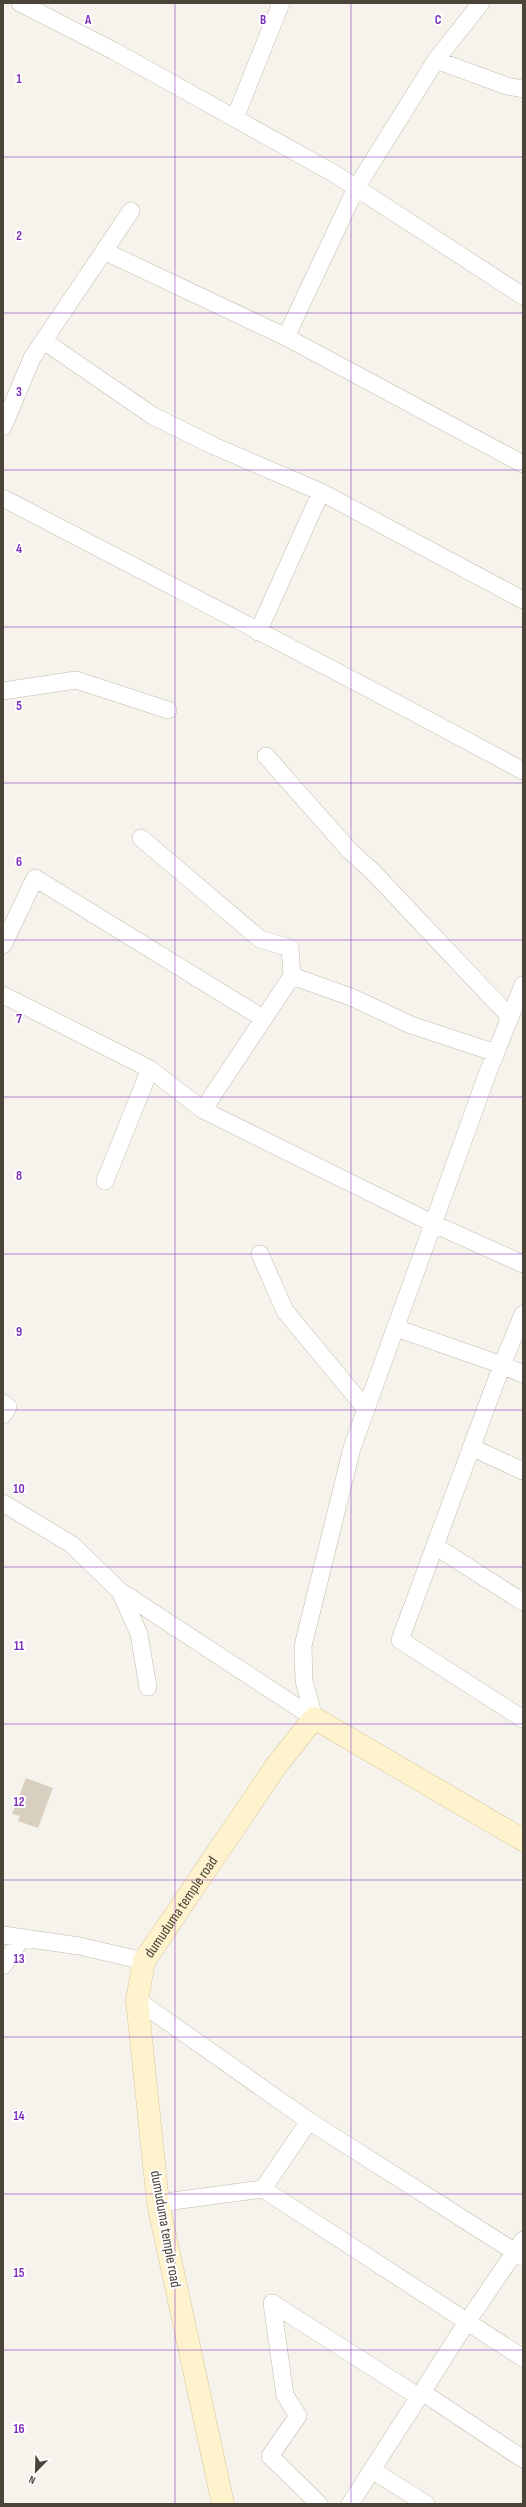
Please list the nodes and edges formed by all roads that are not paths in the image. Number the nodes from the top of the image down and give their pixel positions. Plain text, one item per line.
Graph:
1 (20, 3) edge
2 (281, 3) edge
3 (481, 3) edge
4 (436, 60) junction
5 (523, 90) edge
6 (235, 118) junction
7 (356, 188) junction
8 (131, 211) dead end
9 (104, 251) junction
10 (523, 296) edge
11 (286, 337) junction
12 (44, 341) junction
13 (3, 427) edge
14 (523, 464) edge
15 (321, 492) junction
16 (3, 498) edge
17 (523, 600) edge
18 (258, 632) junction
19 (3, 691) edge
20 (168, 710) dead end
21 (266, 756) dead end
22 (523, 771) edge
23 (141, 838) dead end
24 (3, 946) edge
25 (292, 976) junction
26 (3, 995) edge
27 (521, 996) edge
28 (510, 1017) junction
29 (264, 1019) junction
30 (496, 1053) junction
31 (150, 1068) junction
32 (203, 1110) junction
33 (105, 1181) dead end
34 (434, 1224) junction
35 (260, 1254) dead end
36 (523, 1264) edge
37 (523, 1314) edge
38 (396, 1328) junction
39 (502, 1365) junction
40 (523, 1374) edge
41 (3, 1403) edge
42 (366, 1409) junction
43 (3, 1415) edge
44 (471, 1447) junction
45 (523, 1471) edge
46 (3, 1504) edge
47 (435, 1546) junction
48 (120, 1591) junction
49 (523, 1602) edge
50 (148, 1687) dead end
51 (314, 1718) junction
52 (523, 1719) edge
53 (523, 1840) edge
54 (3, 1935) edge
55 (22, 1938) junction
56 (144, 1961) junction
57 (3, 1966) edge
58 (137, 2000) junction
59 (309, 2121) junction
60 (263, 2189) junction
61 (158, 2202) junction
62 (520, 2250) edge
63 (467, 2322) junction
64 (523, 2358) edge
65 (421, 2394) junction
66 (523, 2459) edge
67 (372, 2470) junction
68 (223, 2504) edge
69 (319, 2504) edge
70 (350, 2504) edge
71 (426, 2504) edge

1 - 6 street
2 - 6 street
3 - 4 street
4 - 5 street
4 - 7 street
6 - 7 street
7 - 10 street
7 - 11 street
8 - 9 street
9 - 11 street
9 - 12 street
11 - 14 street
12 - 13 street
12 - 15 street
15 - 17 street
15 - 18 street
16 - 18 street
18 - 22 street
19 - 20 street
21 - 28 street
23 - 25 street
24 - 29 street
25 - 29 street
25 - 30 street
26 - 31 street
27 - 28 street
28 - 30 street
29 - 32 street
30 - 34 street
31 - 32 street
31 - 33 street
32 - 34 street
34 - 36 street
34 - 38 street
35 - 42 street
37 - 39 street
38 - 39 street
38 - 42 street
39 - 40 street
39 - 44 street
41 - 43 street
42 - 51 street
44 - 45 street
44 - 47 street
46 - 48 street
47 - 49 street
47 - 52 street
48 - 50 street
48 - 51 street
51 - 53 street
51 - 56 street, dumuduma temple road
54 - 55 street
55 - 56 street
55 - 57 street
56 - 58 street, dumuduma temple road
58 - 59 street
58 - 61 street, dumuduma temple road
59 - 60 street
59 - 62 street
60 - 61 street
60 - 63 street
61 - 68 street, dumuduma temple road
62 - 63 street
63 - 64 street
63 - 65 street
65 - 66 street
65 - 67 street
65 - 69 street
67 - 70 street
67 - 71 street

